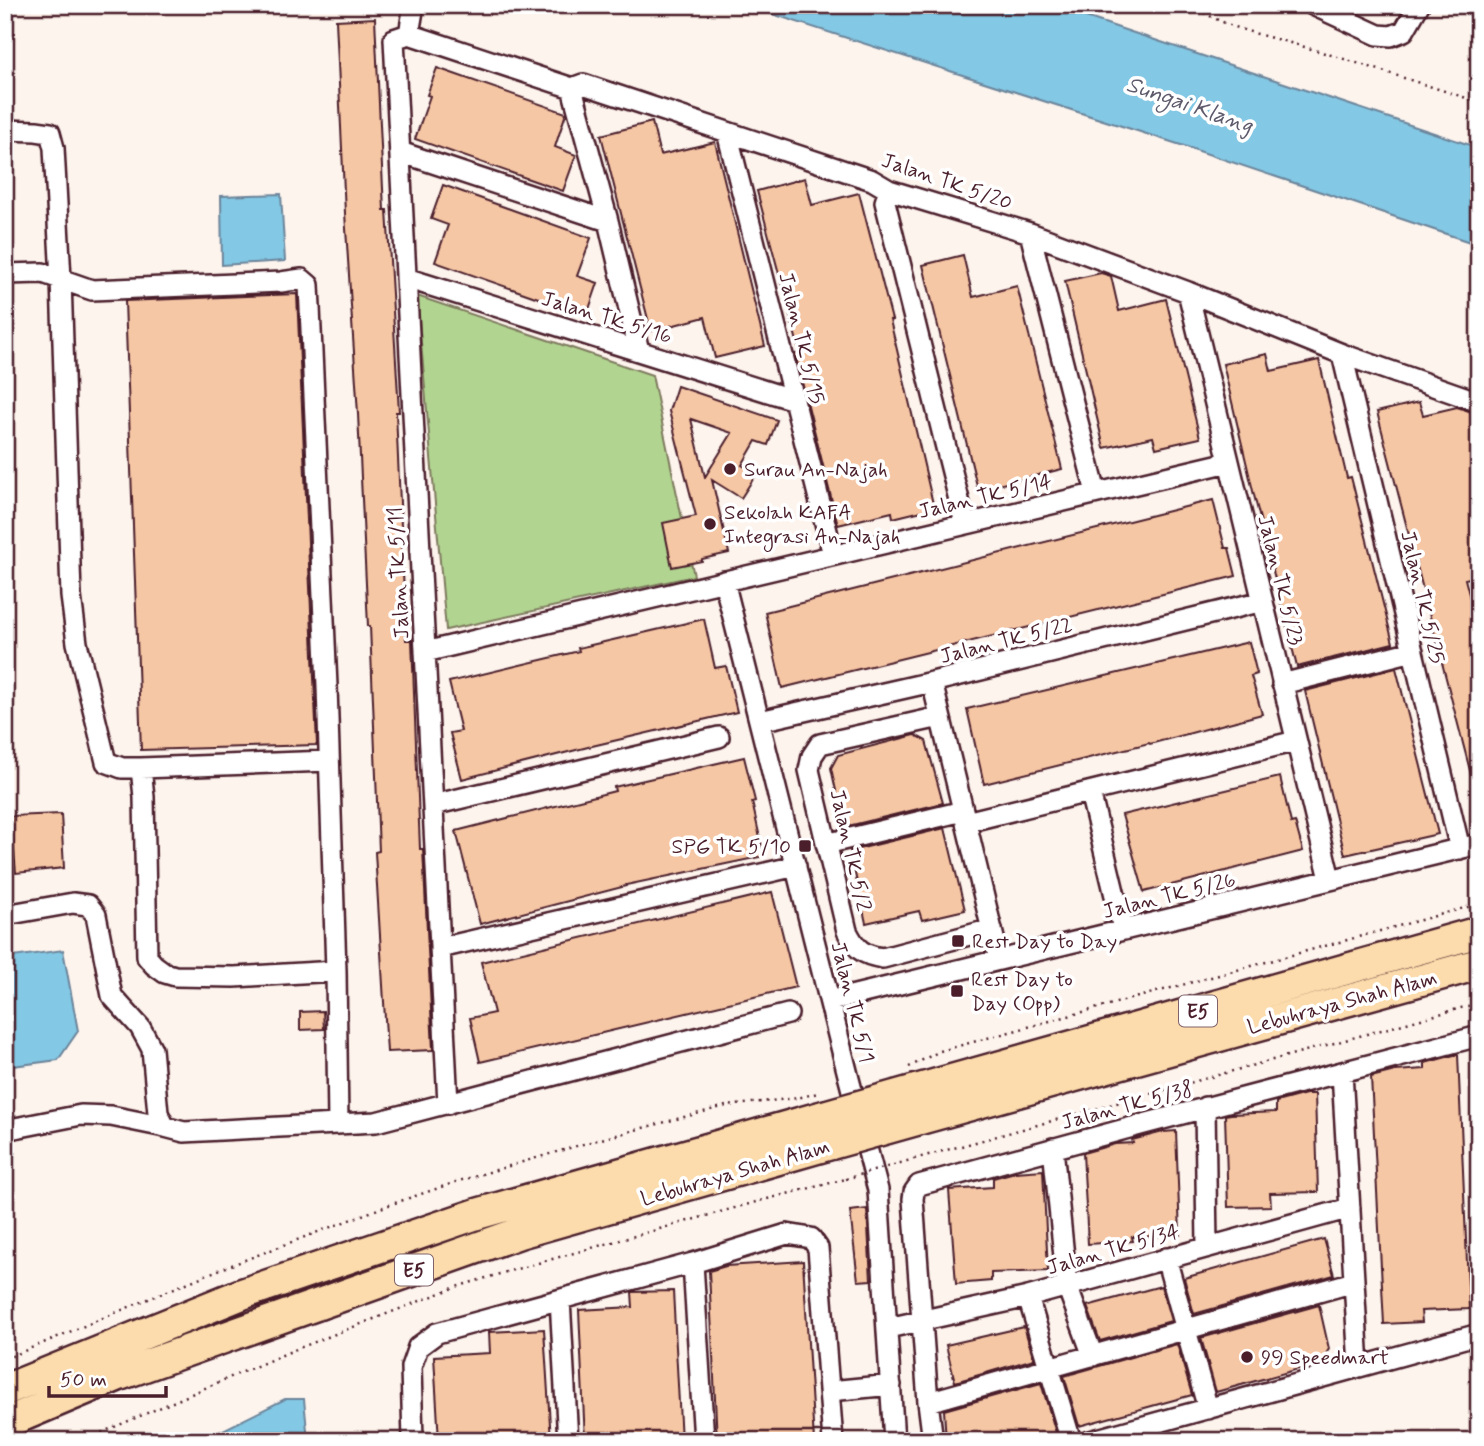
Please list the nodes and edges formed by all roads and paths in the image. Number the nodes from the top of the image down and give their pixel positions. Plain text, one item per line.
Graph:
1 (414, 5) edge
2 (1192, 5) edge
3 (1313, 5) edge
4 (1419, 5) edge
5 (402, 37) junction
6 (572, 88) junction
7 (1479, 103) edge
8 (5, 130) edge
9 (727, 132) junction
10 (400, 152) junction
11 (889, 190) junction
12 (608, 221) junction
13 (1030, 233) junction
14 (5, 274) edge
15 (406, 278) junction
16 (61, 279) junction
17 (1188, 292) junction
18 (639, 351) junction
19 (1342, 354) junction
20 (794, 400) junction
21 (1479, 402) edge
22 (1229, 462) junction
23 (1096, 493) junction
24 (965, 524) junction
25 (833, 555) junction
26 (724, 581) junction
27 (1262, 601) junction
28 (1413, 651) junction
29 (425, 652) junction
30 (932, 682) junction
31 (1282, 684) junction
32 (940, 717) junction
33 (760, 721) junction
34 (719, 737) dead end
35 (1296, 741) junction
36 (329, 761) junction
37 (141, 768) junction
38 (1090, 792) junction
39 (433, 805) junction
40 (965, 817) junction
41 (826, 844) junction
42 (1470, 847) edge
43 (796, 866) junction
44 (1330, 879) junction
45 (1479, 904) edge
46 (5, 915) edge
47 (992, 929) junction
48 (1123, 929) junction
49 (1479, 932) edge
50 (440, 948) junction
51 (999, 959) junction
52 (1479, 964) edge
53 (336, 971) junction
54 (830, 1001) junction
55 (1479, 1003) edge
56 (788, 1014) dead end
57 (1479, 1036) edge
58 (1342, 1072) junction
59 (911, 1079) junction
60 (448, 1104) junction
61 (821, 1104) junction
62 (1205, 1107) junction
63 (338, 1124) junction
64 (165, 1127) junction
65 (5, 1130) edge
66 (1053, 1148) junction
67 (1350, 1208) junction
68 (1207, 1247) junction
69 (1166, 1258) junction
70 (693, 1263) junction
71 (1354, 1282) junction
72 (1068, 1286) junction
73 (1028, 1297) junction
74 (560, 1300) junction
75 (923, 1320) junction
76 (888, 1328) junction
77 (1186, 1329) junction
78 (1479, 1334) edge
79 (1093, 1356) junction
80 (5, 1359) edge
81 (1359, 1367) junction
82 (1049, 1368) junction
83 (891, 1385) junction
84 (5, 1390) edge
85 (830, 1391) junction
86 (928, 1402) junction
87 (1208, 1409) junction
88 (5, 1423) edge
89 (82, 1441) edge
90 (414, 1441) edge
91 (568, 1441) edge
92 (704, 1441) edge
93 (833, 1441) edge
94 (894, 1441) edge
95 (933, 1441) edge
96 (1071, 1441) edge
97 (1090, 1441) edge

1 - 5 street, Jalan TK 5/11
2 - 7 path
3 - 4 street
5 - 6 street, Jalan TK 5/20
5 - 10 street, Jalan TK 5/11
6 - 9 street, Jalan TK 5/20
6 - 12 street
8 - 16 street
9 - 11 street, Jalan TK 5/20
9 - 20 street, Jalan TK 5/15
10 - 12 street
10 - 15 street, Jalan TK 5/11
11 - 13 street, Jalan TK 5/20
11 - 24 street
12 - 18 street
13 - 17 street, Jalan TK 5/20
13 - 23 street
14 - 16 street
15 - 18 street, Jalan TK 5/16
15 - 29 street, Jalan TK 5/11
16 - 36 street
16 - 37 street
17 - 19 street, Jalan TK 5/20
17 - 22 street, Jalan TK 5/23
18 - 20 street, Jalan TK 5/16
19 - 21 street, Jalan TK 5/20
19 - 28 street, Jalan TK 5/25
20 - 25 street, Jalan TK 5/15
22 - 23 street, Jalan TK 5/14
22 - 27 street, Jalan TK 5/23
23 - 24 street, Jalan TK 5/14
24 - 25 street, Jalan TK 5/14
25 - 26 street, Jalan TK 5/14
26 - 29 street, Jalan TK 5/14
26 - 33 street, Jalan TK 5/1
27 - 30 street, Jalan TK 5/22
27 - 31 street, Jalan TK 5/23
28 - 31 street
28 - 42 street, Jalan TK 5/25
29 - 39 street, Jalan TK 5/11
30 - 32 street
30 - 33 street, Jalan TK 5/22
31 - 35 street, Jalan TK 5/23
32 - 40 street
32 - 41 street, Jalan TK 5/2
33 - 43 street, Jalan TK 5/1
34 - 39 street
35 - 38 street
35 - 44 street, Jalan TK 5/23
36 - 37 street
36 - 53 street
37 - 53 street
38 - 40 street
38 - 48 street
39 - 50 street, Jalan TK 5/11
40 - 41 street
40 - 47 street
41 - 47 street, Jalan TK 5/2
42 - 44 street, Jalan TK 5/26
43 - 50 street
43 - 54 street, Jalan TK 5/1
44 - 48 street, Jalan TK 5/26
45 - 59 path
46 - 64 street
47 - 51 street
48 - 51 street, Jalan TK 5/26
49 - 59 highway, Lebuhraya Shah Alam / E5
50 - 60 street, Jalan TK 5/11
51 - 54 street, Jalan TK 5/26
52 - 88 highway, Lebuhraya Shah Alam / E5, bridge
53 - 63 street
54 - 76 street, Jalan TK 5/1
55 - 89 path, bridge
56 - 60 street
57 - 58 street, Jalan TK 5/38
58 - 62 street, Jalan TK 5/38
58 - 67 street
59 - 61 highway, Lebuhraya Shah Alam / E5, bridge
60 - 63 street
61 - 80 path
61 - 84 highway, Lebuhraya Shah Alam / E5
62 - 66 street, Jalan TK 5/38
62 - 68 street
63 - 64 street
64 - 65 street
66 - 72 street
66 - 75 street, Jalan TK 5/38
67 - 68 street, Jalan TK 5/34
67 - 71 street
68 - 69 street, Jalan TK 5/34
69 - 72 street, Jalan TK 5/34
69 - 77 street
70 - 74 street
70 - 85 street
70 - 92 street
71 - 77 street
71 - 81 street
72 - 73 street, Jalan TK 5/34
72 - 79 street
73 - 75 street, Jalan TK 5/34
73 - 82 street
74 - 90 street
74 - 91 street
75 - 76 street, Jalan TK 5/34
75 - 86 street
76 - 83 street, Jalan TK 5/1
77 - 79 street
77 - 87 street
78 - 81 street
79 - 82 street
81 - 87 street
82 - 86 street
82 - 96 street
83 - 85 street
83 - 94 street, Jalan TK 5/1
85 - 93 street
86 - 95 street
87 - 97 street

